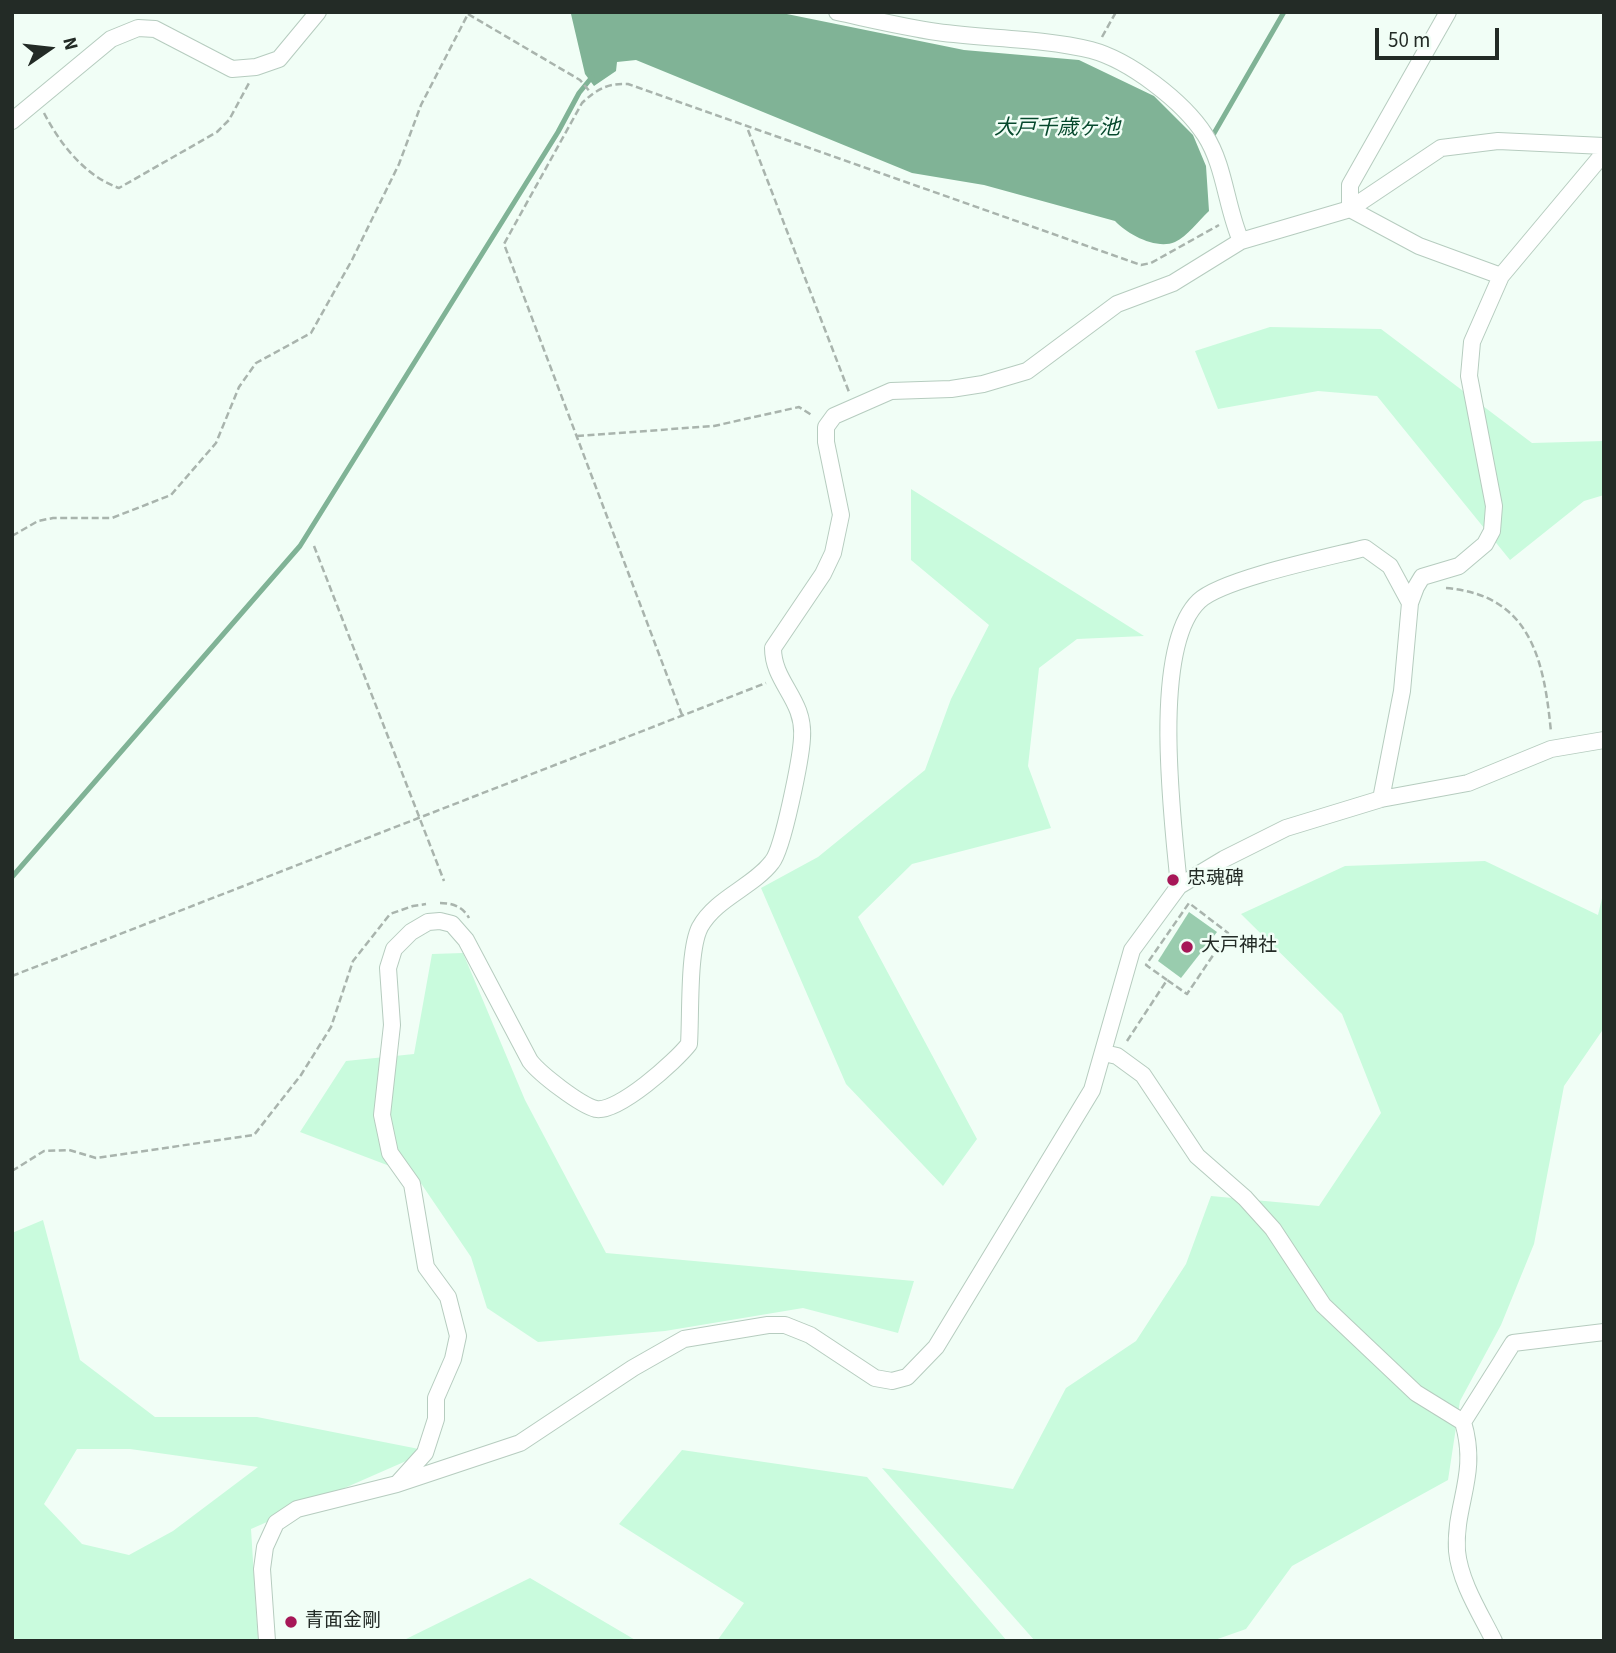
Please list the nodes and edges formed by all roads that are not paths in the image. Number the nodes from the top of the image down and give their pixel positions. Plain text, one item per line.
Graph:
1 (318, 12) edge
2 (837, 12) edge
3 (1448, 12) edge
4 (12, 121) edge
5 (1604, 146) edge
6 (1604, 153) edge
7 (1350, 209) junction
8 (1241, 241) junction
9 (1501, 276) junction
10 (1410, 604) junction
11 (1604, 740) edge
12 (1381, 799) junction
13 (1179, 887) junction
14 (1111, 1054) junction
15 (1604, 1332) edge
16 (1463, 1422) junction
17 (397, 1484) junction
18 (267, 1641) edge
19 (1494, 1641) edge

1 - 4 street
2 - 8 street
3 - 7 street
5 - 7 street
6 - 9 street
7 - 8 street
7 - 9 street
8 - 17 street
9 - 10 street
10 - 12 street
10 - 13 street
11 - 12 street
12 - 13 street
13 - 14 street
14 - 16 street
14 - 17 street
15 - 16 street
16 - 19 street
17 - 18 street

